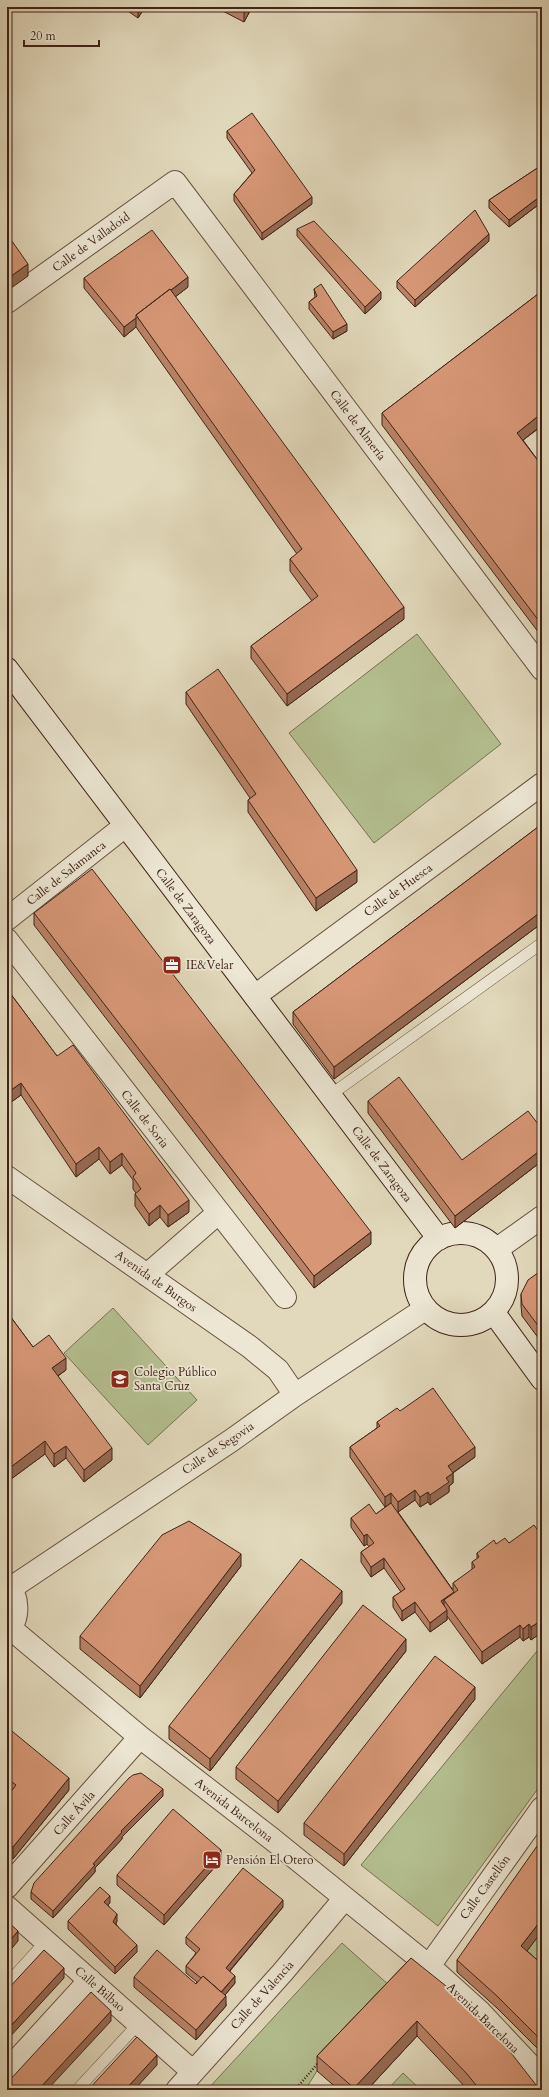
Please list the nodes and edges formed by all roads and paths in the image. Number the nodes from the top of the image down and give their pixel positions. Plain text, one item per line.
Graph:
1 (175, 182) joint
2 (7, 302) edge
3 (7, 669) edge
4 (542, 669) edge
5 (542, 784) edge
6 (125, 826) junction
7 (7, 919) edge
8 (7, 940) edge
9 (542, 943) edge
10 (255, 996) junction
11 (329, 1096) junction
12 (7, 1178) edge
13 (218, 1213) junction
14 (542, 1217) edge
15 (439, 1239) junction
16 (496, 1249) junction
17 (147, 1274) junction
18 (284, 1297) dead end
19 (425, 1308) junction
20 (494, 1313) junction
21 (542, 1379) edge
22 (295, 1395) junction
23 (9, 1586) edge
24 (9, 1630) edge
25 (140, 1738) junction
26 (542, 1808) edge
27 (7, 1887) edge
28 (345, 1898) junction
29 (7, 1907) edge
30 (46, 1941) junction
31 (428, 1966) junction
32 (90, 1980) junction
33 (7, 1984) edge
34 (139, 2023) junction
35 (321, 2060) edge
36 (7, 2071) edge
37 (192, 2071) junction
38 (542, 2078) edge
39 (77, 2090) edge
40 (176, 2090) edge
41 (295, 2090) edge

1 - 2 street, Calle de Valladoid
1 - 4 street, Calle de Almería
3 - 6 street, Calle de Zaragoza
5 - 10 street, Calle de Huesca
6 - 7 street, Calle de Salamanca
6 - 10 street, Calle de Zaragoza
8 - 13 street, Calle de Soria
9 - 11 lane
10 - 11 street, Calle de Zaragoza
11 - 15 street, Calle de Zaragoza
12 - 17 street, Avenida de Burgos
13 - 17 street
13 - 18 street, Calle de Soria
14 - 16 street
15 - 16 street
15 - 19 street
16 - 20 street
17 - 22 street, Avenida de Burgos
19 - 20 street
19 - 22 street, Calle de Segovia
20 - 21 street
22 - 23 street, Calle de Segovia
23 - 24 street
24 - 25 street, Avenida Barcelona
25 - 27 street, Calle Ávila
25 - 28 street, Avenida Barcelona
26 - 31 street, Calle Castellón
28 - 31 street, Avenida Barcelona
28 - 37 street, Calle de Valencia
29 - 30 street, Calle Bilbao
30 - 32 street, Calle Bilbao
30 - 33 lane
31 - 38 street, Avenida Barcelona
32 - 34 street, Calle Bilbao
32 - 36 street
34 - 37 street, Calle Bilbao
34 - 39 lane
35 - 41 path
37 - 40 street, Calle de Valencia

